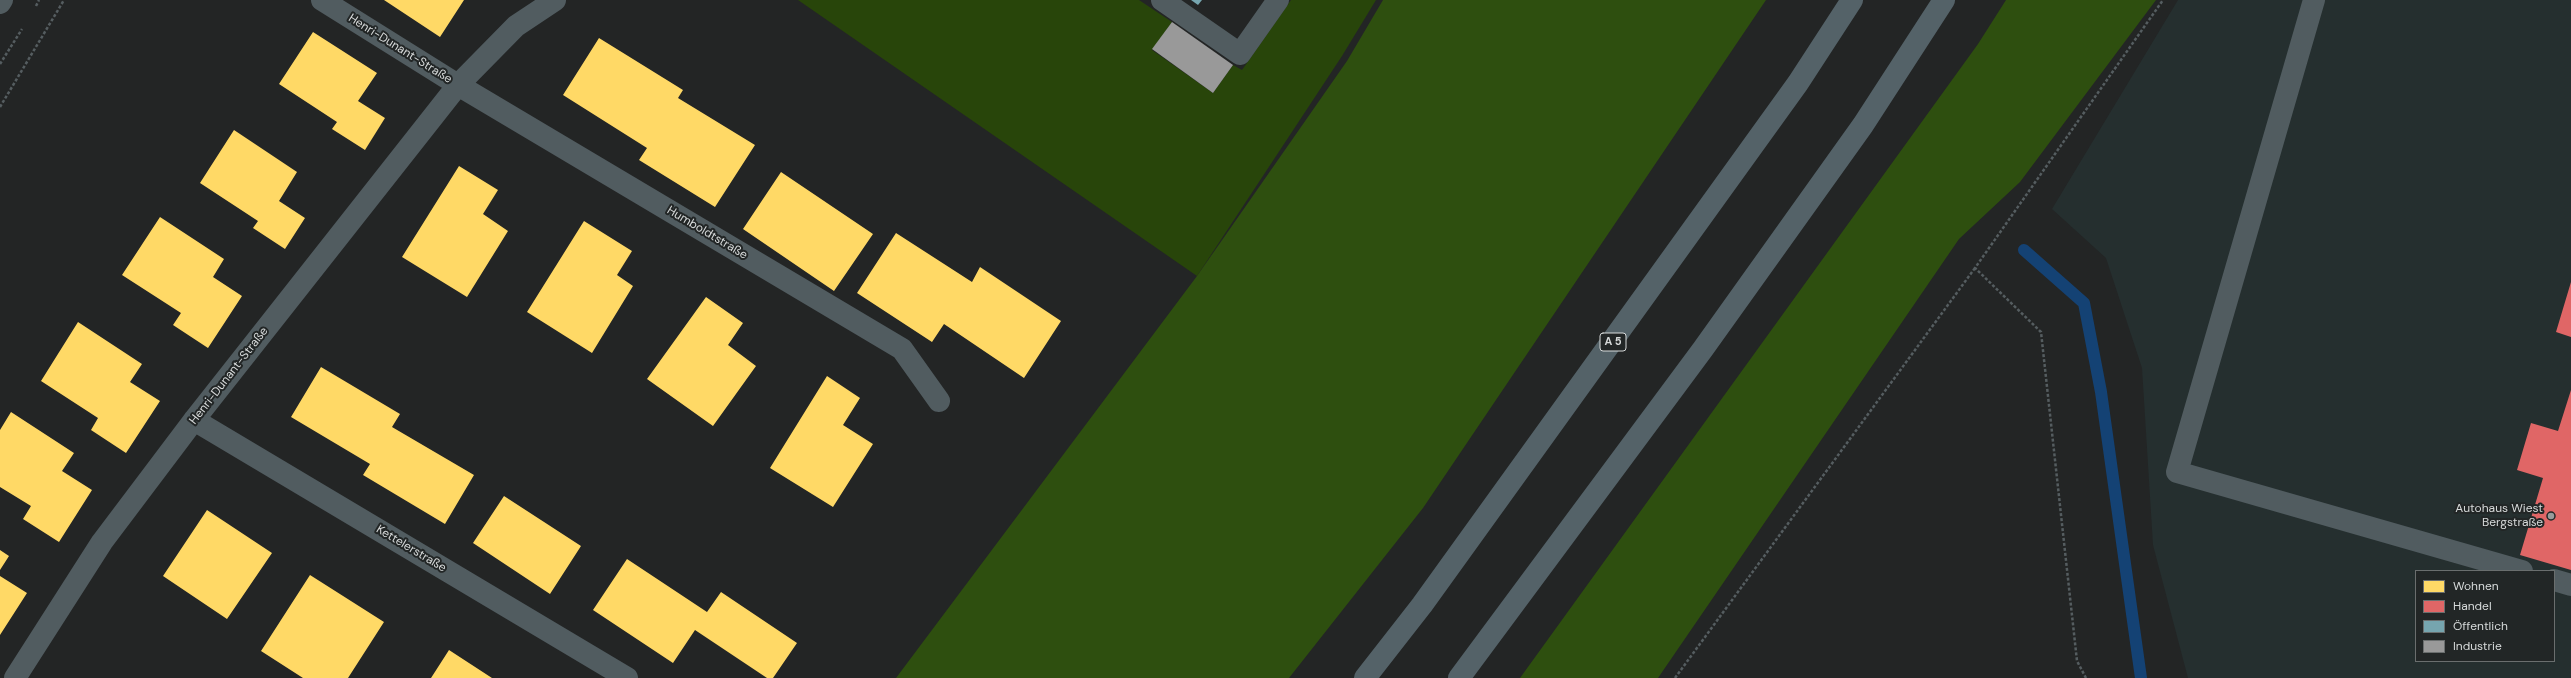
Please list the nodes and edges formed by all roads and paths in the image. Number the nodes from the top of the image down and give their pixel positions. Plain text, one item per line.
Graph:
1 (2, 0) edge
2 (39, 0) edge
3 (64, 0) edge
4 (322, 0) edge
5 (555, 0) edge
6 (1162, 0) edge
7 (1278, 0) edge
8 (1852, 0) edge
9 (1944, 0) edge
10 (2163, 0) edge
11 (2314, 0) edge
12 (0, 3) edge
13 (33, 10) dead end
14 (23, 27) dead end
15 (0, 64) edge
16 (458, 85) junction
17 (0, 107) edge
18 (1975, 268) junction
19 (939, 401) dead end
20 (194, 420) junction
21 (2519, 570) edge
22 (2555, 580) edge
23 (2571, 585) edge
24 (15, 678) edge
25 (627, 678) edge
26 (1365, 678) edge
27 (1459, 678) edge
28 (1675, 678) edge
29 (2086, 678) edge

1 - 12 street
2 - 13 path
3 - 17 path
4 - 16 street, Henri-Dunant-Straße
5 - 16 street, Henri-Dunant-Straße
6 - 7 street
8 - 26 highway, A 5
9 - 27 highway
10 - 18 path
11 - 21 street
14 - 15 path
16 - 19 street, Humboldtstraße
16 - 20 street, Henri-Dunant-Straße
18 - 28 path
18 - 29 path
20 - 24 street, Henri-Dunant-Straße
20 - 25 street, Kettelerstraße
22 - 23 street

